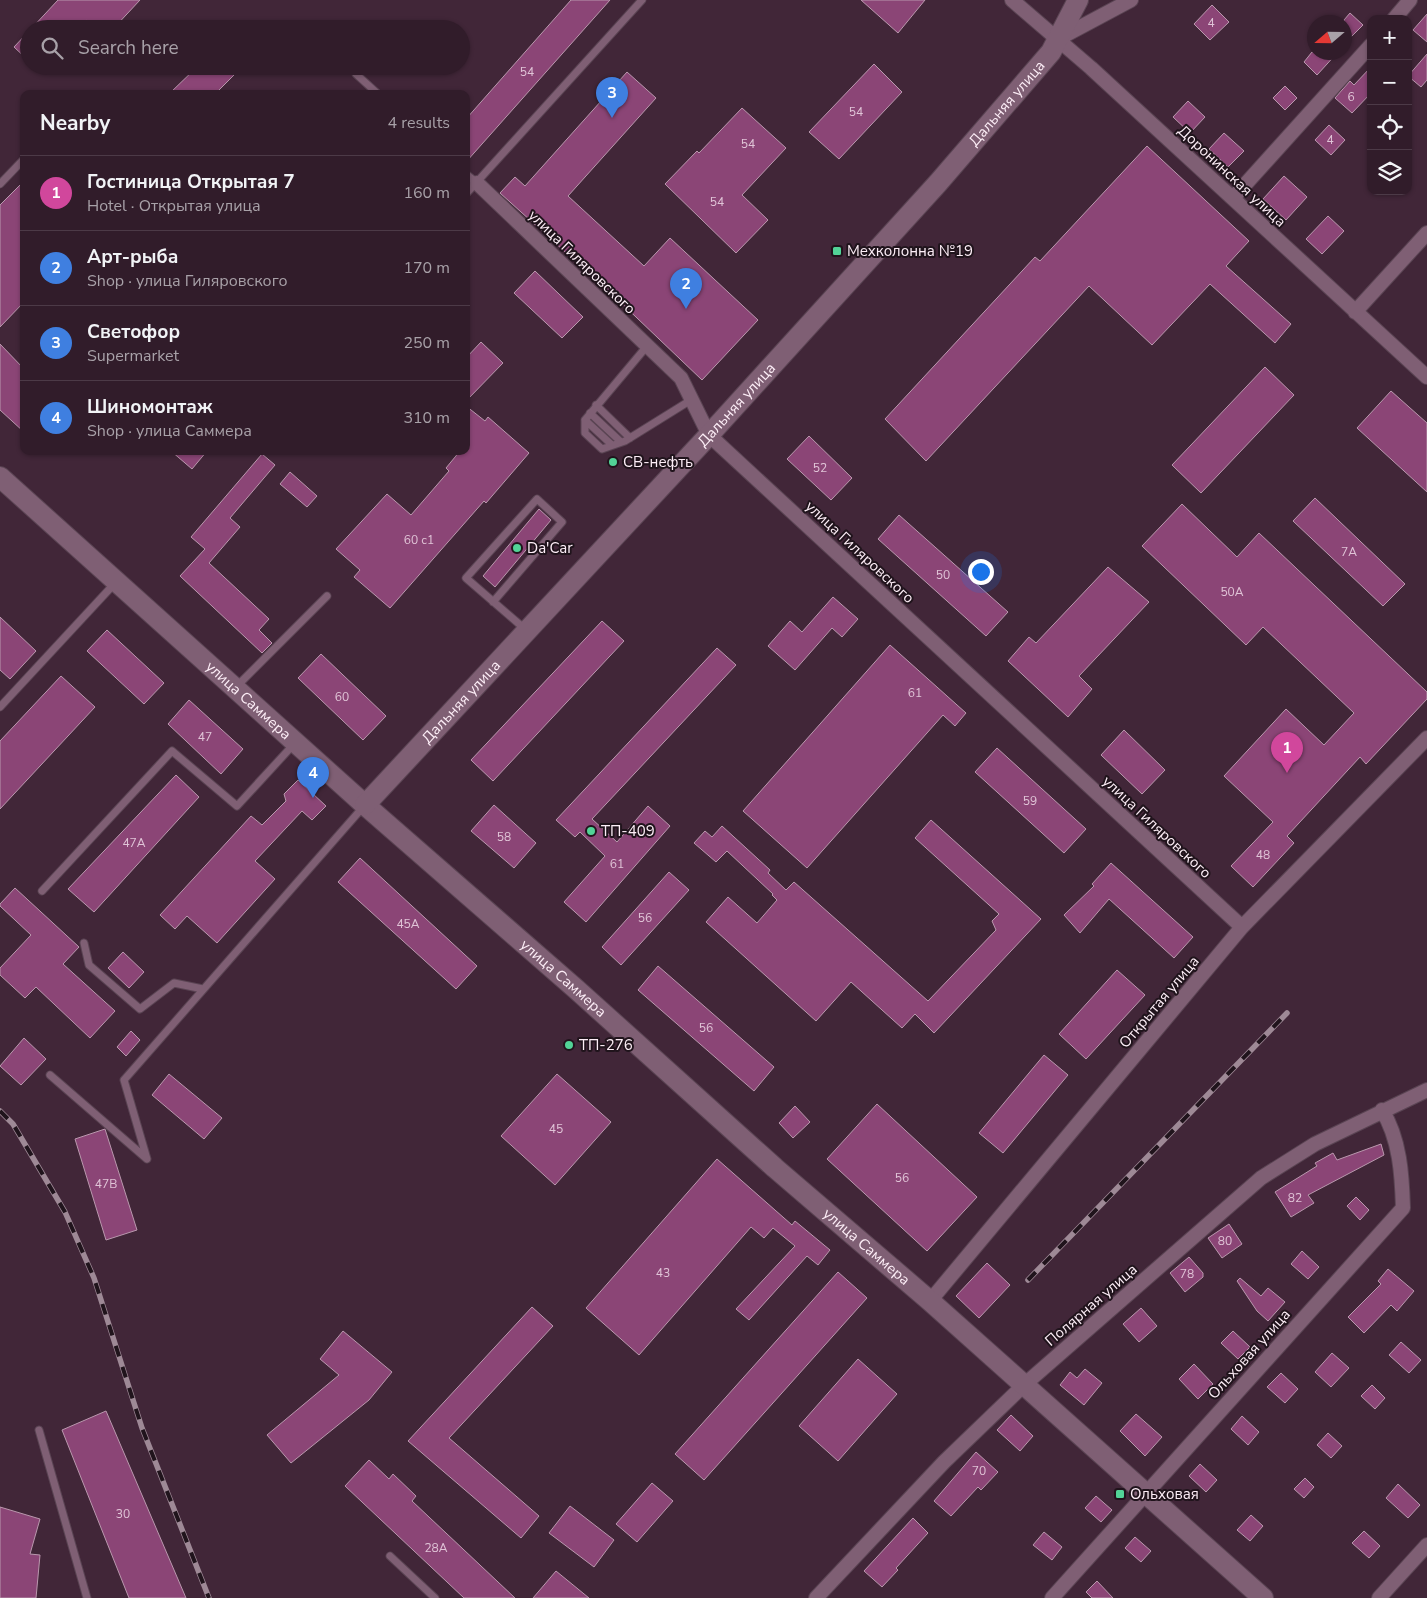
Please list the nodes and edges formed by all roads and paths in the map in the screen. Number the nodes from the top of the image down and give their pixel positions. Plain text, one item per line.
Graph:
1 (642, 0) edge
2 (1012, 0) edge
3 (1078, 0) edge
4 (1410, 0) edge
5 (1128, 1) edge
6 (1397, 15) edge
7 (1058, 39) junction
8 (1367, 49) edge
9 (357, 75) edge
10 (374, 90) edge
11 (20, 163) edge
12 (472, 178) edge
13 (0, 184) edge
14 (1233, 198) junction
15 (1427, 233) edge
16 (1355, 312) junction
17 (647, 346) junction
18 (1427, 377) edge
19 (691, 400) junction
20 (596, 405) junction
21 (588, 417) junction
22 (709, 435) junction
23 (630, 438) junction
24 (621, 442) junction
25 (0, 476) edge
26 (116, 582) junction
27 (327, 596) dead end
28 (493, 602) junction
29 (527, 630) junction
30 (235, 688) junction
31 (0, 707) edge
32 (1427, 738) edge
33 (296, 742) junction
34 (365, 805) junction
35 (42, 891) dead end
36 (1242, 928) junction
37 (84, 943) dead end
38 (203, 989) junction
39 (50, 1075) dead end
40 (1427, 1090) edge
41 (1382, 1110) junction
42 (930, 1301) junction
43 (1024, 1385) junction
44 (39, 1430) dead end
45 (1145, 1493) junction
46 (1427, 1545) edge
47 (390, 1556) dead end
48 (87, 1598) edge
49 (435, 1598) edge
50 (816, 1598) edge
51 (1052, 1598) edge
52 (1263, 1598) edge
53 (1380, 1598) edge

1 - 12 lane
2 - 7 street, Доронинская улица
3 - 7 street, Дальняя улица
4 - 6 street
5 - 7 street, Дальняя улица
7 - 14 street, Доронинская улица
7 - 22 street, Дальняя улица
8 - 14 street
9 - 10 lane
11 - 13 lane
12 - 17 street, улица Гиляровского
14 - 16 street, Доронинская улица
15 - 16 street
16 - 18 street, Доронинская улица
17 - 19 street, улица Гиляровского
17 - 20 lane
19 - 22 street, улица Гиляровского
19 - 23 lane
20 - 21 lane
20 - 23 lane
21 - 24 lane
21 - 24 lane
22 - 29 street, Дальняя улица
22 - 36 street, улица Гиляровского
23 - 24 lane
25 - 26 street, улица Саммера
26 - 30 street, улица Саммера
26 - 31 lane
27 - 30 lane
28 - 28 lane
28 - 29 lane
29 - 34 street, Дальняя улица
30 - 33 street, улица Саммера
32 - 36 street, Открытая улица
33 - 34 street, улица Саммера
33 - 35 lane
34 - 38 lane
34 - 42 street, улица Саммера
36 - 42 street, Открытая улица
37 - 38 lane
38 - 39 lane
40 - 41 street, Полярная улица
41 - 43 street, Полярная улица
41 - 45 street, Ольховая улица
42 - 43 street, улица Саммера
43 - 45 street, улица Саммера
43 - 50 street, Полярная улица
44 - 48 lane
45 - 51 street, Ольховая улица
45 - 52 street, улица Саммера
46 - 53 street
47 - 49 lane

